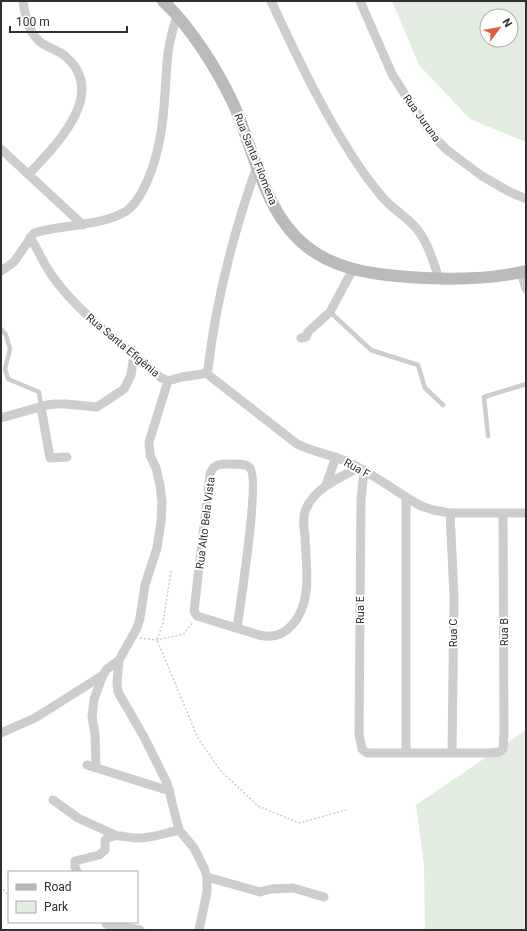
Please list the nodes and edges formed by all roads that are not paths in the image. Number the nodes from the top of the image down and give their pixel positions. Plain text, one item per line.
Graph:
1 (23, 1) edge
2 (162, 1) edge
3 (271, 1) edge
4 (360, 1) edge
5 (176, 16) junction
6 (1, 149) edge
7 (257, 166) junction
8 (29, 174) junction
9 (526, 199) edge
10 (83, 225) junction
11 (30, 237) junction
12 (353, 269) junction
13 (1, 271) edge
14 (524, 272) edge
15 (439, 279) junction
16 (526, 289) edge
17 (330, 312) junction
18 (1, 329) edge
19 (301, 338) dead end
20 (134, 354) junction
21 (206, 372) junction
22 (168, 381) junction
23 (526, 384) edge
24 (443, 405) dead end
25 (41, 407) junction
26 (1, 418) edge
27 (488, 436) dead end
28 (67, 457) dead end
29 (336, 457) junction
30 (361, 470) junction
31 (326, 485) junction
32 (406, 498) junction
33 (450, 513) junction
34 (503, 513) junction
35 (526, 513) edge
36 (237, 628) junction
37 (119, 660) junction
38 (103, 675) junction
39 (1, 733) edge
40 (406, 753) junction
41 (452, 753) junction
42 (87, 765) dead end
43 (96, 768) junction
44 (168, 787) junction
45 (53, 800) dead end
46 (179, 830) junction
47 (114, 835) junction
48 (77, 871) edge
49 (207, 877) junction
50 (324, 897) dead end
51 (105, 925) edge
52 (140, 930) edge
53 (199, 930) edge

1 - 8 street
2 - 5 main road, Rua Santa Filomena
3 - 15 street
4 - 9 street, Rua Juruna
5 - 7 main road, Rua Santa Filomena
5 - 10 street
6 - 8 street
7 - 12 main road, Rua Santa Filomena
7 - 21 street
8 - 10 street
10 - 11 street
11 - 13 street
11 - 20 street, Rua Santa Efigênia
12 - 15 main road, Rua Santa Filomena
12 - 17 street
14 - 15 main road, Rua Santa Filomena
14 - 16 street
17 - 19 street
17 - 24 lane
18 - 25 lane
20 - 22 street, Rua Santa Efigênia
20 - 25 street
21 - 22 street, Rua Santa Efigênia
21 - 29 street, Rua F
22 - 37 street
23 - 27 lane
25 - 26 street
25 - 28 street
29 - 30 street, Rua F
29 - 31 street
30 - 31 street
30 - 32 street, Rua F
30 - 40 street, Rua E
31 - 36 street
32 - 33 street, Rua F
32 - 40 street
33 - 34 street, Rua F
33 - 41 street, Rua C
34 - 35 street, Rua F
34 - 41 street, Rua B
36 - 36 street, Rua Alto Bela Vista
37 - 38 street
37 - 44 street
38 - 39 street
38 - 43 street
40 - 41 street
42 - 43 street
43 - 44 street
44 - 46 street
45 - 47 street
46 - 47 street
46 - 49 street
47 - 48 street
49 - 50 street
49 - 53 street
51 - 52 street

